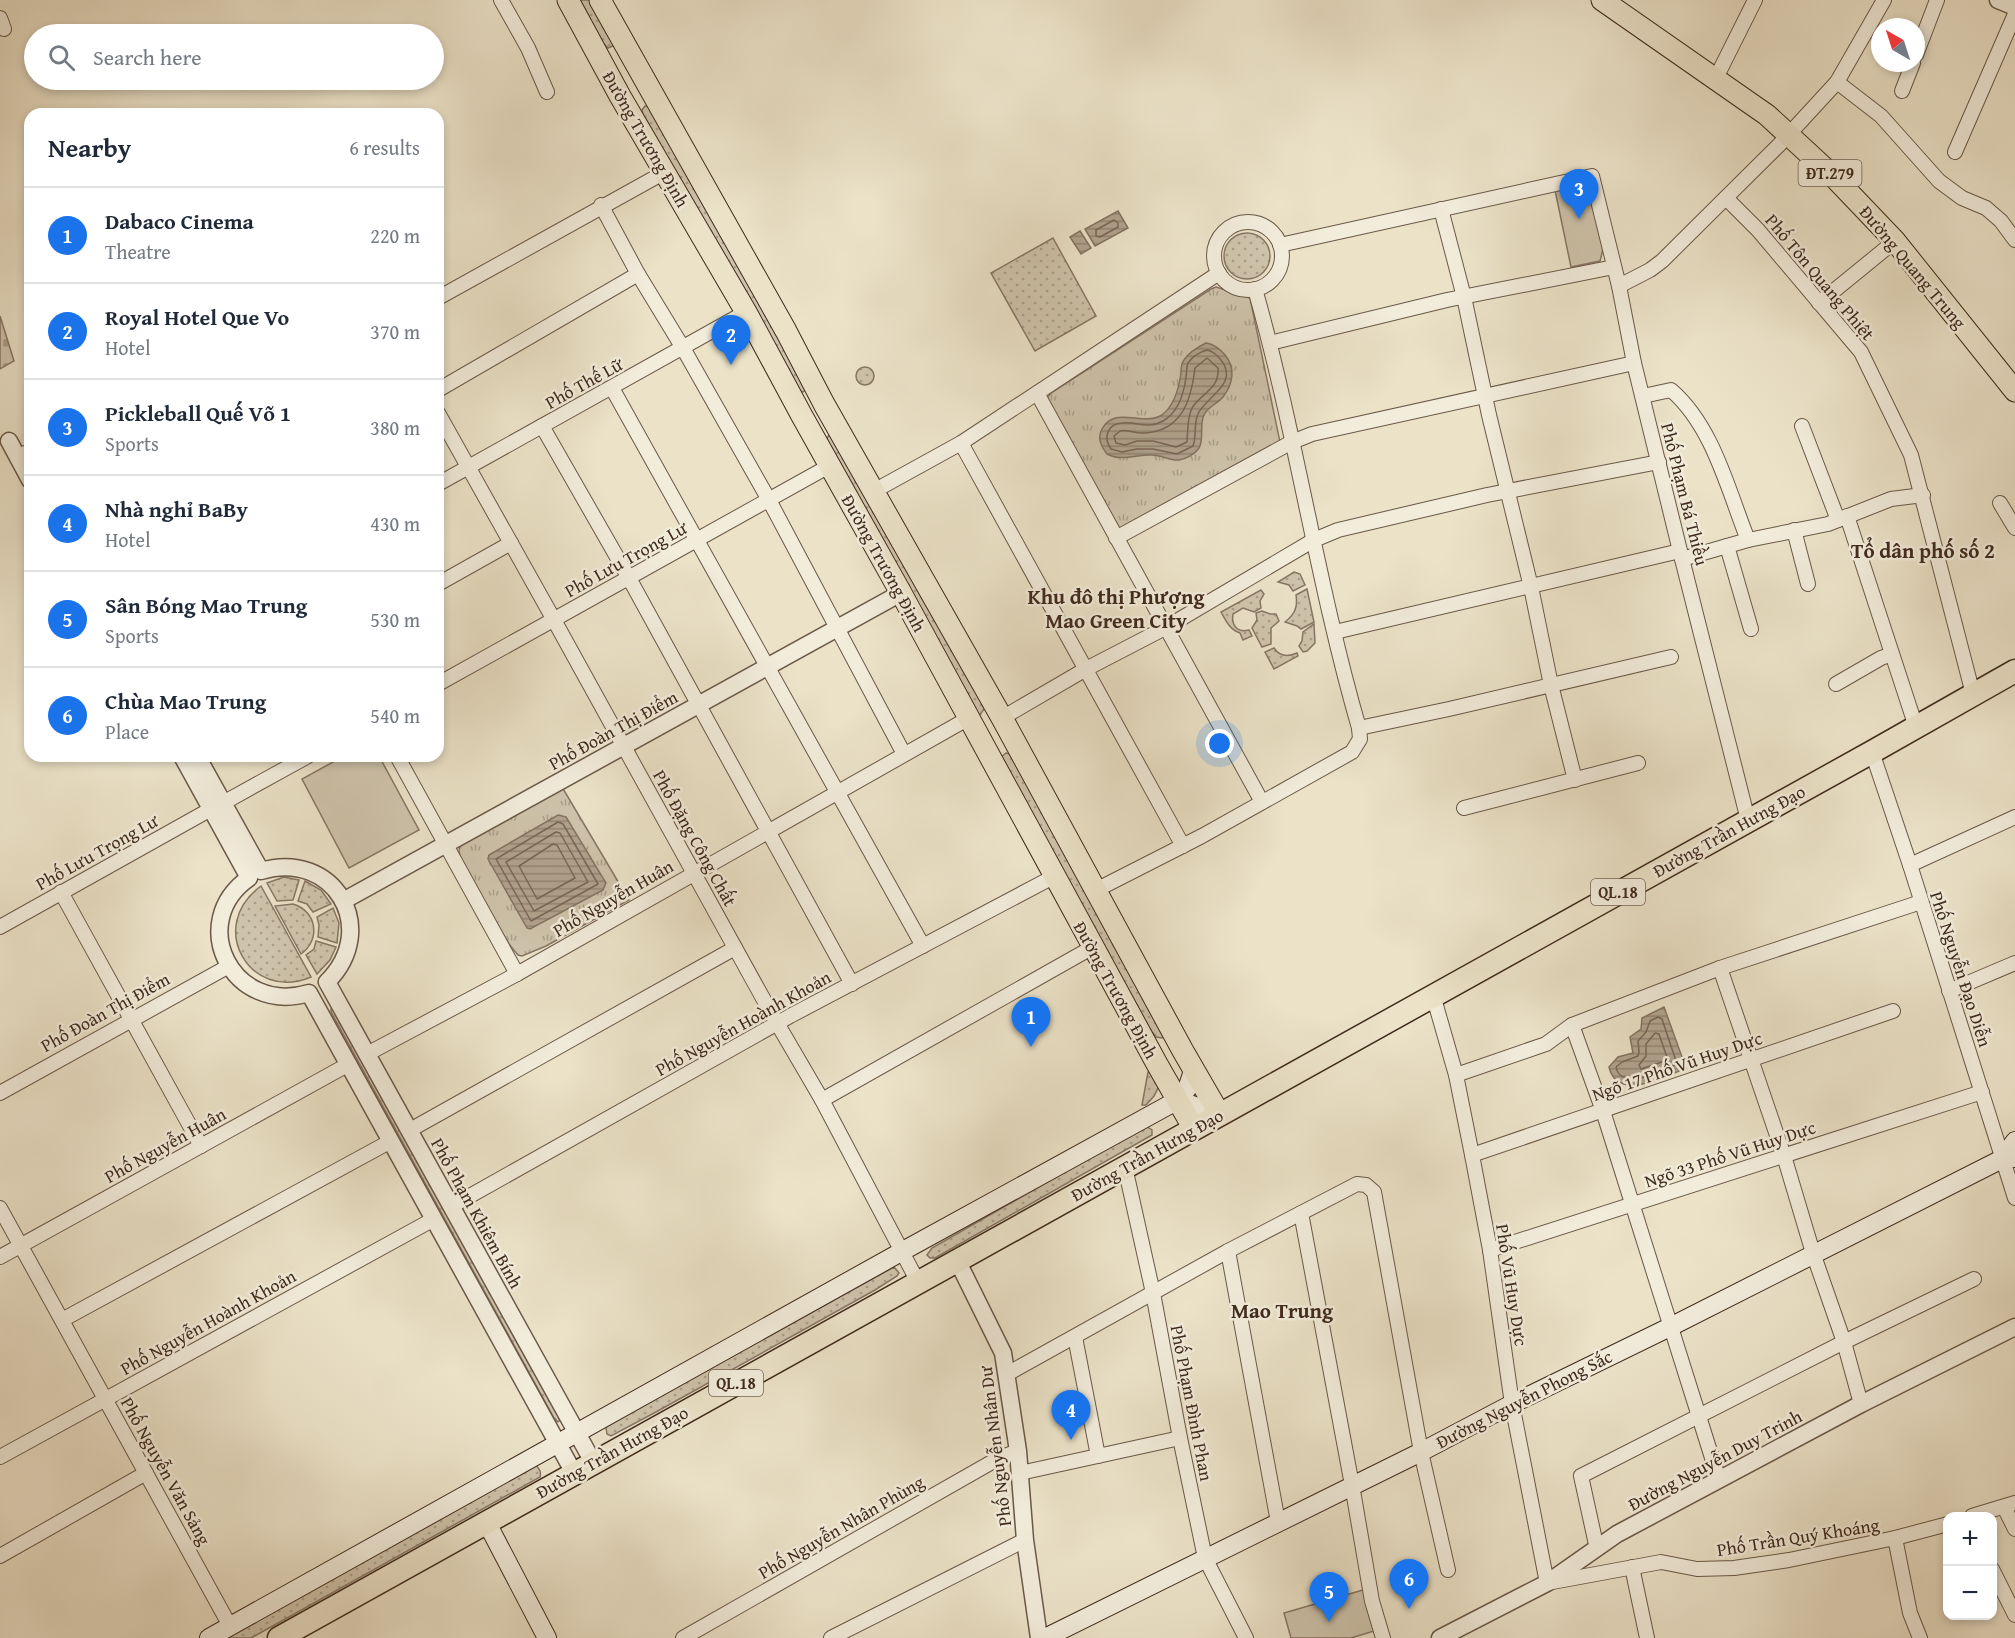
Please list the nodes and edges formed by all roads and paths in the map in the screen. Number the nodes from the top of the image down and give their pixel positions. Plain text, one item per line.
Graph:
1 (501, 0) edge
2 (568, 0) edge
3 (600, 0) edge
4 (1755, 0) edge
5 (1884, 0) edge
6 (1937, 0) edge
7 (1998, 0) edge
8 (1608, 2) edge
9 (2015, 7) edge
10 (2015, 14) edge
11 (1925, 31) edge
12 (1909, 72) edge
13 (1715, 80) junction
14 (645, 82) junction
15 (1837, 82) junction
16 (1902, 91) dead end
17 (547, 92) dead end
18 (620, 96) junction
19 (1789, 135) junction
20 (1955, 152) dead end
21 (665, 172) junction
22 (1726, 198) junction
23 (602, 205) junction
24 (1441, 209) junction
25 (2014, 235) edge
26 (1895, 241) junction
27 (1281, 246) junction
28 (1614, 267) junction
29 (1219, 273) junction
30 (638, 274) junction
31 (1619, 286) junction
32 (1255, 289) junction
33 (444, 295) edge
34 (1464, 297) junction
35 (1819, 303) junction
36 (746, 312) junction
37 (1270, 343) junction
38 (683, 348) junction
39 (1634, 363) junction
40 (444, 387) edge
41 (612, 388) junction
42 (2014, 388) edge
43 (1036, 393) junction
44 (1643, 396) junction
45 (1485, 397) junction
46 (824, 404) junction
47 (802, 416) junction
48 (444, 424) edge
49 (542, 426) junction
50 (1802, 426) dead end
51 (9, 441) dead end
52 (1292, 442) junction
53 (961, 443) junction
54 (1659, 462) junction
55 (831, 465) junction
56 (468, 467) junction
57 (24, 469) edge
58 (444, 481) edge
59 (874, 491) junction
60 (1508, 491) junction
61 (1923, 495) junction
62 (769, 500) junction
63 (2000, 503) dead end
64 (1843, 518) junction
65 (2015, 528) edge
66 (1794, 531) junction
67 (1116, 538) junction
68 (698, 540) junction
69 (1314, 540) junction
70 (1748, 540) junction
71 (511, 543) junction
72 (1727, 546) junction
73 (1681, 555) junction
74 (629, 578) junction
75 (444, 581) edge
76 (1808, 584) dead end
77 (1531, 587) junction
78 (902, 593) junction
79 (554, 620) junction
80 (1165, 628) junction
81 (836, 629) junction
82 (1751, 629) dead end
83 (1335, 632) junction
84 (1892, 654) junction
85 (1671, 657) dead end
86 (768, 667) junction
87 (1086, 669) junction
88 (2015, 671) edge
89 (444, 681) edge
90 (1836, 684) dead end
91 (1551, 685) junction
92 (1973, 694) junction
93 (699, 705) junction
94 (1002, 718) junction
95 (973, 725) junction
96 (1916, 727) junction
97 (1359, 728) junction
98 (623, 747) junction
99 (1872, 752) junction
100 (904, 754) junction
101 (186, 762) edge
102 (199, 762) edge
103 (297, 762) edge
104 (400, 762) edge
105 (1638, 763) dead end
106 (1575, 780) junction
107 (837, 792) junction
108 (1262, 802) junction
109 (217, 806) junction
110 (1464, 808) dead end
111 (2015, 817) edge
112 (1748, 820) junction
113 (767, 832) junction
114 (446, 845) junction
115 (1183, 846) junction
116 (1910, 865) junction
117 (694, 873) junction
118 (255, 874) junction
119 (1055, 876) junction
120 (1096, 890) junction
121 (61, 892) junction
122 (343, 901) junction
123 (1921, 902) junction
124 (0, 927) edge
125 (923, 946) junction
126 (1093, 947) junction
127 (735, 948) junction
128 (2015, 963) edge
129 (229, 966) junction
130 (1720, 968) junction
131 (517, 974) junction
132 (852, 984) junction
133 (1949, 991) junction
134 (1433, 995) junction
135 (1893, 1011) dead end
136 (130, 1019) junction
137 (777, 1024) junction
138 (1572, 1025) junction
139 (367, 1054) junction
140 (1751, 1059) junction
141 (349, 1065) junction
142 (1194, 1068) junction
143 (1456, 1076) junction
144 (1982, 1092) junction
145 (0, 1093) edge
146 (822, 1100) junction
147 (1178, 1101) junction
148 (1603, 1111) junction
149 (1220, 1114) junction
150 (1194, 1129) junction
151 (410, 1130) junction
152 (390, 1141) junction
153 (2015, 1141) edge
154 (201, 1146) junction
155 (1472, 1155) junction
156 (1784, 1156) junction
157 (2009, 1158) edge
158 (1125, 1167) junction
159 (2015, 1198) edge
160 (452, 1206) junction
161 (1631, 1206) junction
162 (0, 1208) edge
163 (1301, 1213) junction
164 (434, 1219) junction
165 (21, 1246) junction
166 (1490, 1250) junction
167 (1228, 1251) junction
168 (901, 1252) junction
169 (1813, 1253) junction
170 (0, 1257) edge
171 (957, 1260) junction
172 (1974, 1279) dead end
173 (918, 1282) junction
174 (1153, 1293) junction
175 (62, 1320) junction
176 (1672, 1326) junction
177 (2015, 1327) edge
178 (1075, 1337) junction
179 (1844, 1342) junction
180 (1007, 1374) junction
181 (105, 1399) junction
182 (1512, 1404) junction
183 (1861, 1404) junction
184 (1700, 1416) junction
185 (577, 1433) junction
186 (1180, 1438) junction
187 (557, 1443) junction
188 (1018, 1451) junction
189 (1421, 1452) junction
190 (1098, 1456) junction
191 (0, 1457) edge
192 (584, 1468) junction
193 (146, 1473) junction
194 (1020, 1473) junction
195 (1719, 1480) junction
196 (1353, 1485) junction
197 (2009, 1505) edge
198 (1985, 1512) edge
199 (1278, 1522) junction
200 (487, 1523) junction
201 (1943, 1525) edge
202 (2015, 1530) edge
203 (1895, 1539) junction
204 (1025, 1540) junction
205 (1597, 1549) junction
206 (0, 1556) edge
207 (1205, 1558) junction
208 (1632, 1567) junction
209 (1448, 1570) dead end
210 (1997, 1579) edge
211 (1547, 1583) junction
212 (2015, 1615) edge
213 (230, 1626) junction
214 (1244, 1635) edge
215 (1444, 1637) edge
216 (209, 1638) edge
217 (279, 1638) edge
218 (547, 1638) edge
219 (683, 1638) edge
220 (831, 1638) edge
221 (1039, 1638) edge
222 (1045, 1638) edge
223 (1228, 1638) edge
224 (1383, 1638) edge
225 (1647, 1638) edge
226 (1920, 1638) edge

1 - 17 street
2 - 18 main road, Đường Trương Định
3 - 14 main road, Đường Trương Định
4 - 13 street
5 - 15 street
6 - 11 street
7 - 9 street
8 - 13 main road, Đường Quang Trung / ĐT.279
10 - 20 street
12 - 16 street
13 - 19 main road, Đường Quang Trung / ĐT.279
14 - 18 main road
14 - 46 main road, Đường Trương Định
15 - 19 street
15 - 25 street
18 - 21 main road, Đường Trương Định
19 - 22 street
19 - 26 main road, Đường Quang Trung / ĐT.279
21 - 23 street
21 - 36 main road, Đường Trương Định
22 - 31 street
22 - 35 street, Phố Tôn Quang Phiệt
23 - 30 street
23 - 33 street
24 - 27 street
24 - 28 street, Phố Phạm Bá Thiều
24 - 34 street
26 - 35 street
26 - 42 main road, Đường Quang Trung / ĐT.279
27 - 29 street
27 - 32 street
28 - 31 street, Phố Phạm Bá Thiều
28 - 34 street
29 - 32 street
29 - 43 street
30 - 38 street
30 - 40 street
31 - 39 street, Phố Phạm Bá Thiều
32 - 37 street
34 - 37 street
34 - 45 street
35 - 61 street, Phố Tôn Quang Phiệt
36 - 38 street, Phố Thế Lữ
36 - 47 main road, Đường Trương Định
37 - 52 street
38 - 41 street, Phố Thế Lữ
38 - 62 street
39 - 44 street, Phố Phạm Bá Thiều
39 - 45 street
41 - 49 street, Phố Thế Lữ
41 - 68 street
43 - 53 street
43 - 67 street
44 - 54 street, Phố Phạm Bá Thiều
44 - 70 street
45 - 52 street
45 - 60 street
46 - 47 main road
46 - 59 main road, Đường Trương Định
47 - 55 main road, Đường Trương Định
48 - 56 street, Phố Đặng Công Chất
49 - 56 street, Phố Thế Lữ
49 - 74 street
50 - 64 street
51 - 57 street
52 - 67 street
52 - 69 street
53 - 59 street
53 - 87 street
54 - 60 street
54 - 73 street, Phố Phạm Bá Thiều
55 - 62 street, Phố Lưu Trọng Lư
55 - 78 main road, Đường Trương Định
56 - 58 street, Phố Thế Lữ
56 - 71 street, Phố Đặng Công Chất
59 - 94 main road, Đường Trương Định
60 - 69 street
60 - 77 street
61 - 64 street
61 - 92 street, Phố Tôn Quang Phiệt
62 - 68 street, Phố Lưu Trọng Lư
62 - 81 street
63 - 65 street
64 - 66 street
64 - 84 street
66 - 70 street
66 - 76 street
67 - 80 street
68 - 74 street, Phố Lưu Trọng Lư
68 - 86 street
69 - 80 street
69 - 83 street
70 - 72 street
71 - 75 street
71 - 79 street, Phố Đặng Công Chất
72 - 73 street
72 - 82 street
73 - 77 street
73 - 112 street, Phố Phạm Bá Thiều
74 - 79 street, Phố Lưu Trọng Lư
74 - 93 street
77 - 83 street
77 - 91 street
78 - 81 street, Phố Đoàn Thị Điểm
78 - 95 main road, Đường Trương Định
79 - 89 street, Phố Lưu Trọng Lư
79 - 98 street, Phố Đặng Công Chất
80 - 87 street
80 - 108 street
81 - 86 street, Phố Đoàn Thị Điểm
81 - 100 street
83 - 97 street
84 - 90 street
84 - 96 street
85 - 91 street
86 - 93 street, Phố Đoàn Thị Điểm
86 - 107 street
87 - 94 street
87 - 115 street
88 - 92 highway, Đường Trần Hưng Đạo / QL.18
91 - 97 street
91 - 106 street
92 - 96 highway, Đường Trần Hưng Đạo / QL.18
93 - 98 street, Phố Đoàn Thị Điểm
93 - 113 street
94 - 95 main road
94 - 120 main road, Đường Trương Định
95 - 100 street, Phố Nguyễn Huân
95 - 119 main road, Đường Trương Định
96 - 99 highway, Đường Trần Hưng Đạo / QL.18
97 - 108 street
98 - 114 street, Phố Đoàn Thị Điểm
98 - 117 street, Phố Đặng Công Chất
99 - 112 highway, Đường Trần Hưng Đạo / QL.18
99 - 116 street, Phố Nguyễn Đạo Diễn
100 - 107 street, Phố Nguyễn Huân
101 - 109 street
102 - 109 street
103 - 109 street, Phố Lưu Trọng Lư
104 - 114 street
105 - 106 street
106 - 110 street
107 - 113 street, Phố Nguyễn Huân
107 - 125 street
108 - 115 street
109 - 118 street
109 - 121 street, Phố Lưu Trọng Lư
111 - 116 street
112 - 134 highway, Đường Trần Hưng Đạo / QL.18
113 - 117 street, Phố Nguyễn Huân
113 - 132 street
114 - 122 street, Phố Đoàn Thị Điểm
114 - 131 street
115 - 120 street
116 - 123 street, Phố Nguyễn Đạo Diễn
117 - 127 street, Phố Đặng Công Chất
117 - 131 street, Phố Nguyễn Huân
118 - 122 street
118 - 129 street
119 - 125 street, Phố Nguyễn Hoành Khoản
119 - 126 main road, Đường Trương Định
120 - 142 main road, Đường Trương Định
121 - 124 street, Phố Lưu Trọng Lư
121 - 136 street
122 - 139 street, Phố Phạm Khiêm Bính
123 - 130 street
123 - 133 street, Phố Nguyễn Đạo Diễn
125 - 132 street, Phố Nguyễn Hoành Khoản
126 - 146 street
126 - 147 main road, Đường Trương Định
127 - 137 street, Phố Đặng Công Chất
127 - 151 street
128 - 133 street
129 - 136 street, Phố Đoàn Thị Điểm
129 - 141 street
130 - 138 street
130 - 140 street
131 - 139 street, Phố Nguyễn Huân
132 - 137 street, Phố Nguyễn Hoành Khoản
133 - 144 street, Phố Nguyễn Đạo Diễn
134 - 143 street, Phố Vũ Huy Dực
134 - 149 highway, Đường Trần Hưng Đạo / QL.18
135 - 140 street, Ngõ 17 Phố Vũ Huy Dực
136 - 145 street, Phố Đoàn Thị Điểm
136 - 154 street
137 - 146 street, Phố Đặng Công Chất
137 - 160 street, Phố Nguyễn Hoành Khoản
138 - 143 street
138 - 148 street
139 - 151 street, Phố Phạm Khiêm Bính
140 - 148 street, Ngõ 17 Phố Vũ Huy Dực
140 - 156 street
141 - 152 street
141 - 154 street, Phố Nguyễn Huân
142 - 147 main road
142 - 149 main road, Đường Trương Định
143 - 155 street, Phố Vũ Huy Dực
144 - 156 street, Ngõ 33 Phố Vũ Huy Dực
144 - 157 street, Phố Nguyễn Đạo Diễn
146 - 168 street, Phố Đặng Công Chất
147 - 149 main road
147 - 150 main road, Đường Trương Định
147 - 168 main road, Đường Trần Hưng Đạo
148 - 155 street, Ngõ 17 Phố Vũ Huy Dực
148 - 161 street
149 - 150 highway, Đường Trần Hưng Đạo / QL.18
150 - 158 highway, Đường Trần Hưng Đạo / QL.18
151 - 160 street, Phố Phạm Khiêm Bính
152 - 164 street
152 - 175 street
153 - 157 main road, Đường Nguyễn Phong Sắc
154 - 165 street, Phố Nguyễn Huân
155 - 166 street, Phố Vũ Huy Dực
156 - 161 street, Ngõ 33 Phố Vũ Huy Dực
156 - 169 street
157 - 159 street, Phố Nguyễn Đạo Diễn
157 - 169 main road, Đường Nguyễn Phong Sắc
158 - 171 highway, Đường Trần Hưng Đạo / QL.18
158 - 174 street, Phố Phạm Đình Phan
160 - 185 street, Phố Phạm Khiêm Bính
161 - 166 street, Ngõ 33 Phố Vũ Huy Dực
161 - 176 street
162 - 165 street, Phố Nguyễn Văn Sảng
163 - 167 street
163 - 189 street
163 - 196 street
164 - 181 street, Phố Nguyễn Hoành Khoản
164 - 187 street
165 - 170 street, Phố Nguyễn Huân
165 - 175 street, Phố Nguyễn Văn Sảng
166 - 182 street, Phố Vũ Huy Dực
167 - 174 street
167 - 199 street
168 - 173 street, Phố Đặng Công Chất
168 - 185 main road, Đường Trần Hưng Đạo
169 - 176 main road, Đường Nguyễn Phong Sắc
169 - 179 street
171 - 173 highway, Đường Trần Hưng Đạo / QL.18
171 - 180 street, Phố Nguyễn Nhân Dư
172 - 179 street
173 - 192 highway, Đường Trần Hưng Đạo / QL.18
174 - 178 street
174 - 186 street, Phố Phạm Đình Phan
175 - 181 street, Phố Nguyễn Văn Sảng
176 - 182 main road, Đường Nguyễn Phong Sắc
176 - 184 street
177 - 183 street, Đường Nguyễn Duy Trinh
178 - 180 street
178 - 190 street
179 - 183 street
179 - 184 street
180 - 188 street, Phố Nguyễn Nhân Dư
181 - 191 street, Phố Nguyễn Hoành Khoản
181 - 193 street, Phố Nguyễn Văn Sảng
182 - 189 main road, Đường Nguyễn Phong Sắc
182 - 211 street, Phố Vũ Huy Dực
183 - 195 street, Đường Nguyễn Duy Trinh
184 - 195 street
184 - 205 street
185 - 187 main road, Đường Trần Hưng Đạo
185 - 192 street, Phố Phạm Khiêm Bính
186 - 190 street
186 - 207 street, Phố Phạm Đình Phan
187 - 192 street
187 - 213 main road, Đường Trần Hưng Đạo
188 - 194 street, Phố Nguyễn Nhân Dư
188 - 219 street, Phố Nguyễn Nhân Phùng
189 - 196 main road, Đường Nguyễn Phong Sắc
189 - 209 street
190 - 194 street
192 - 200 highway, Đường Trần Hưng Đạo / QL.18
193 - 206 street
193 - 213 street, Phố Nguyễn Văn Sảng
194 - 204 street, Phố Nguyễn Nhân Dư
195 - 205 street, Đường Nguyễn Duy Trinh
196 - 199 main road, Đường Nguyễn Phong Sắc
196 - 224 street
197 - 198 street
197 - 202 street
199 - 207 main road, Đường Nguyễn Phong Sắc
200 - 217 highway, Đường Trần Hưng Đạo / QL.18
200 - 218 main road
201 - 203 street, Phố Trần Quý Khoáng
203 - 208 street, Phố Trần Quý Khoáng
203 - 226 street
204 - 220 street
204 - 221 street, Phố Nguyễn Nhân Dư
205 - 211 street, Đường Nguyễn Duy Trinh
207 - 214 street, Phố Phạm Đình Phan
207 - 222 main road, Đường Nguyễn Phong Sắc
208 - 211 street, Phố Trần Quý Khoáng
208 - 225 street
210 - 212 street
211 - 215 street, Đường Nguyễn Duy Trinh
213 - 216 main road, Đường Trần Hưng Đạo
214 - 223 street

